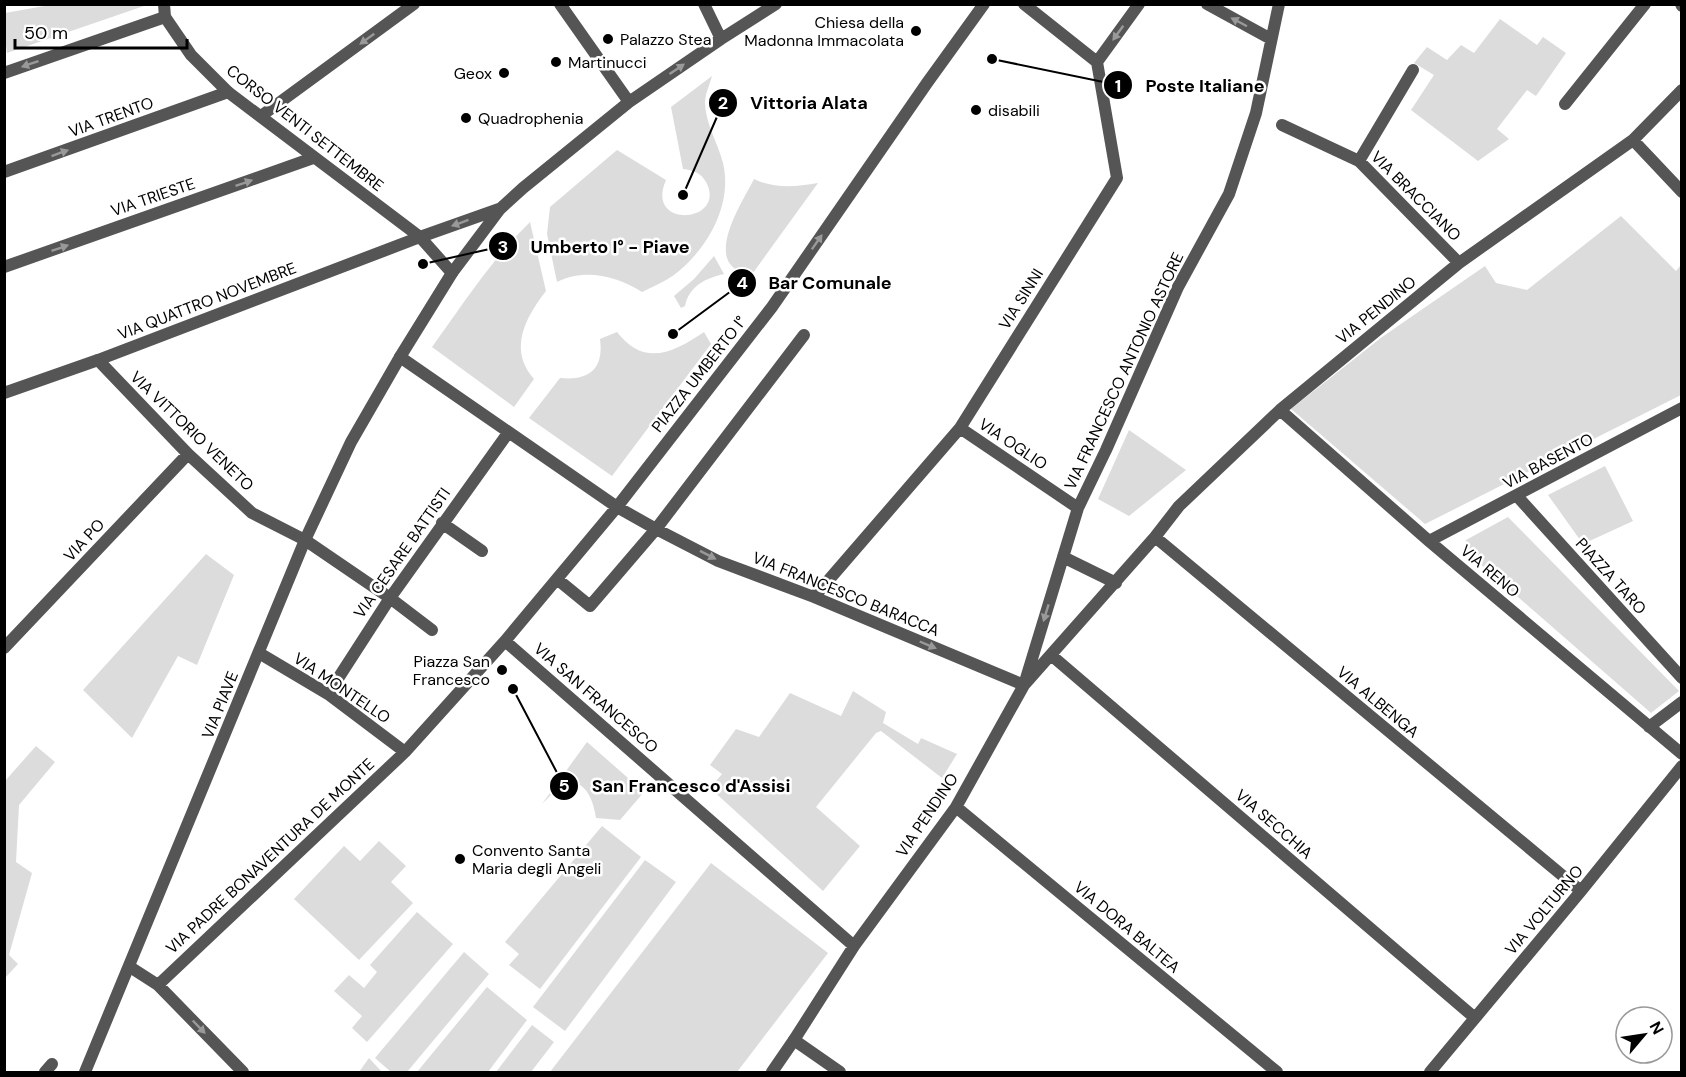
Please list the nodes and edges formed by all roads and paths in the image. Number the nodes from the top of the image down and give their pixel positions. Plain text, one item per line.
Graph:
1 (414, 4) edge
2 (560, 4) edge
3 (704, 4) edge
4 (776, 4) edge
5 (984, 4) edge
6 (1024, 4) edge
7 (1139, 4) edge
8 (1208, 4) edge
9 (1279, 4) edge
10 (1645, 4) edge
11 (164, 11) edge
12 (721, 39) junction
13 (1271, 39) junction
14 (1096, 62) junction
15 (1413, 69) dead end
16 (4, 73) edge
17 (1682, 90) edge
18 (228, 92) junction
19 (629, 102) junction
20 (1565, 104) dead end
21 (261, 116) junction
22 (1282, 124) dead end
23 (1633, 140) junction
24 (314, 158) junction
25 (1359, 161) junction
26 (4, 172) edge
27 (1682, 192) edge
28 (500, 209) junction
29 (420, 237) junction
30 (1459, 263) junction
31 (4, 267) edge
32 (453, 273) junction
33 (804, 335) dead end
34 (400, 357) junction
35 (98, 360) junction
36 (4, 393) edge
37 (1682, 408) edge
38 (1280, 410) junction
39 (960, 428) junction
40 (508, 433) junction
41 (188, 454) junction
42 (1517, 496) junction
43 (617, 507) junction
44 (1078, 508) junction
45 (442, 523) junction
46 (656, 529) junction
47 (1155, 537) junction
48 (305, 540) junction
49 (1429, 541) junction
50 (482, 551) dead end
51 (1063, 557) junction
52 (557, 579) junction
53 (1116, 583) junction
54 (814, 597) junction
55 (390, 598) junction
56 (432, 630) dead end
57 (505, 641) junction
58 (4, 648) edge
59 (259, 653) junction
60 (1051, 655) junction
61 (1682, 678) edge
62 (1024, 686) junction
63 (327, 694) junction
64 (1682, 702) edge
65 (1649, 727) junction
66 (405, 752) junction
67 (1682, 754) edge
68 (1682, 766) edge
69 (956, 807) junction
70 (1581, 891) junction
71 (854, 946) junction
72 (130, 967) junction
73 (158, 985) junction
74 (1475, 1018) junction
75 (794, 1040) junction
76 (85, 1072) edge
77 (243, 1072) edge
78 (772, 1072) edge
79 (840, 1072) edge
80 (1277, 1072) edge
81 (1430, 1072) edge

1 -> 21 street
2 - 19 street
3 - 12 street
4 - 12 street
43 -> 5 street, PIAZZA UMBERTO I°
6 - 14 street
7 -> 14 street
13 -> 8 street
9 - 13 street, VIA FRANCESCO ANTONIO ASTORE
10 - 20 street
11 -> 16 street
11 - 18 street, CORSO VENTI SETTEMBRE
19 -> 12 street
13 - 44 street, VIA FRANCESCO ANTONIO ASTORE
14 - 39 street, VIA SINNI
15 - 25 street
17 - 23 street, VIA PENDINO
18 - 21 street, CORSO VENTI SETTEMBRE
26 -> 18 street, VIA TRENTO
19 - 28 street
21 - 24 street, CORSO VENTI SETTEMBRE
22 - 25 street, VIA BRACCIANO
23 - 27 street
23 - 30 street, VIA PENDINO
24 - 29 street, CORSO VENTI SETTEMBRE
31 -> 24 street, VIA TRIESTE
25 - 30 street, VIA BRACCIANO
28 -> 29 street
28 - 32 street
29 - 32 street
29 - 35 street, VIA QUATTRO NOVEMBRE
30 - 38 street, VIA PENDINO
32 - 34 street
33 - 46 street
34 - 40 street
34 - 48 street, VIA PIAVE
35 - 36 street, VIA QUATTRO NOVEMBRE
35 - 41 street, VIA VITTORIO VENETO
37 - 42 street, VIA BASENTO
38 - 47 street, VIA PENDINO
38 - 49 street, VIA RENO
39 - 44 street, VIA OGLIO
39 - 54 street, VIA SINNI
40 - 43 street
40 - 45 street, VIA CESARE BATTISTI
41 - 48 street, VIA VITTORIO VENETO
41 - 58 street, VIA PO
42 - 49 street, VIA BASENTO
42 - 61 street, PIAZZA TARO
43 - 46 street
43 - 52 street
44 - 51 street, VIA FRANCESCO ANTONIO ASTORE
45 - 50 street
45 - 55 street, VIA CESARE BATTISTI
46 - 52 street
46 -> 54 street, VIA FRANCESCO BARACCA
47 - 53 street, VIA PENDINO
47 - 70 street, VIA ALBENGA
48 - 55 street, VIA VITTORIO VENETO
48 - 59 street, VIA PIAVE
49 - 65 street, VIA RENO
51 - 53 street
51 -> 62 street, VIA FRANCESCO ANTONIO ASTORE
52 - 57 street
53 - 60 street, VIA PENDINO
54 -> 62 street, VIA FRANCESCO BARACCA
55 - 56 street, VIA VITTORIO VENETO
55 - 63 street, VIA CESARE BATTISTI
57 - 66 street
57 - 71 street, VIA SAN FRANCESCO
59 - 63 street, VIA MONTELLO
59 - 72 street, VIA PIAVE
60 - 62 street, VIA PENDINO
60 - 74 street, VIA SECCHIA
62 - 69 street, VIA PENDINO
63 - 66 street, VIA MONTELLO
64 - 65 street
65 - 67 street, VIA RENO
66 - 73 street, VIA PADRE BONAVENTURA DE MONTE
68 - 70 street, VIA VOLTURNO
69 - 71 street, VIA PENDINO
69 - 80 street, VIA DORA BALTEA
70 - 74 street, VIA VOLTURNO
71 - 75 street, VIA PENDINO
72 - 73 street
72 - 76 street, VIA PIAVE
73 -> 77 street
74 - 81 street, VIA VOLTURNO
75 - 78 street, VIA PENDINO
75 - 79 street

